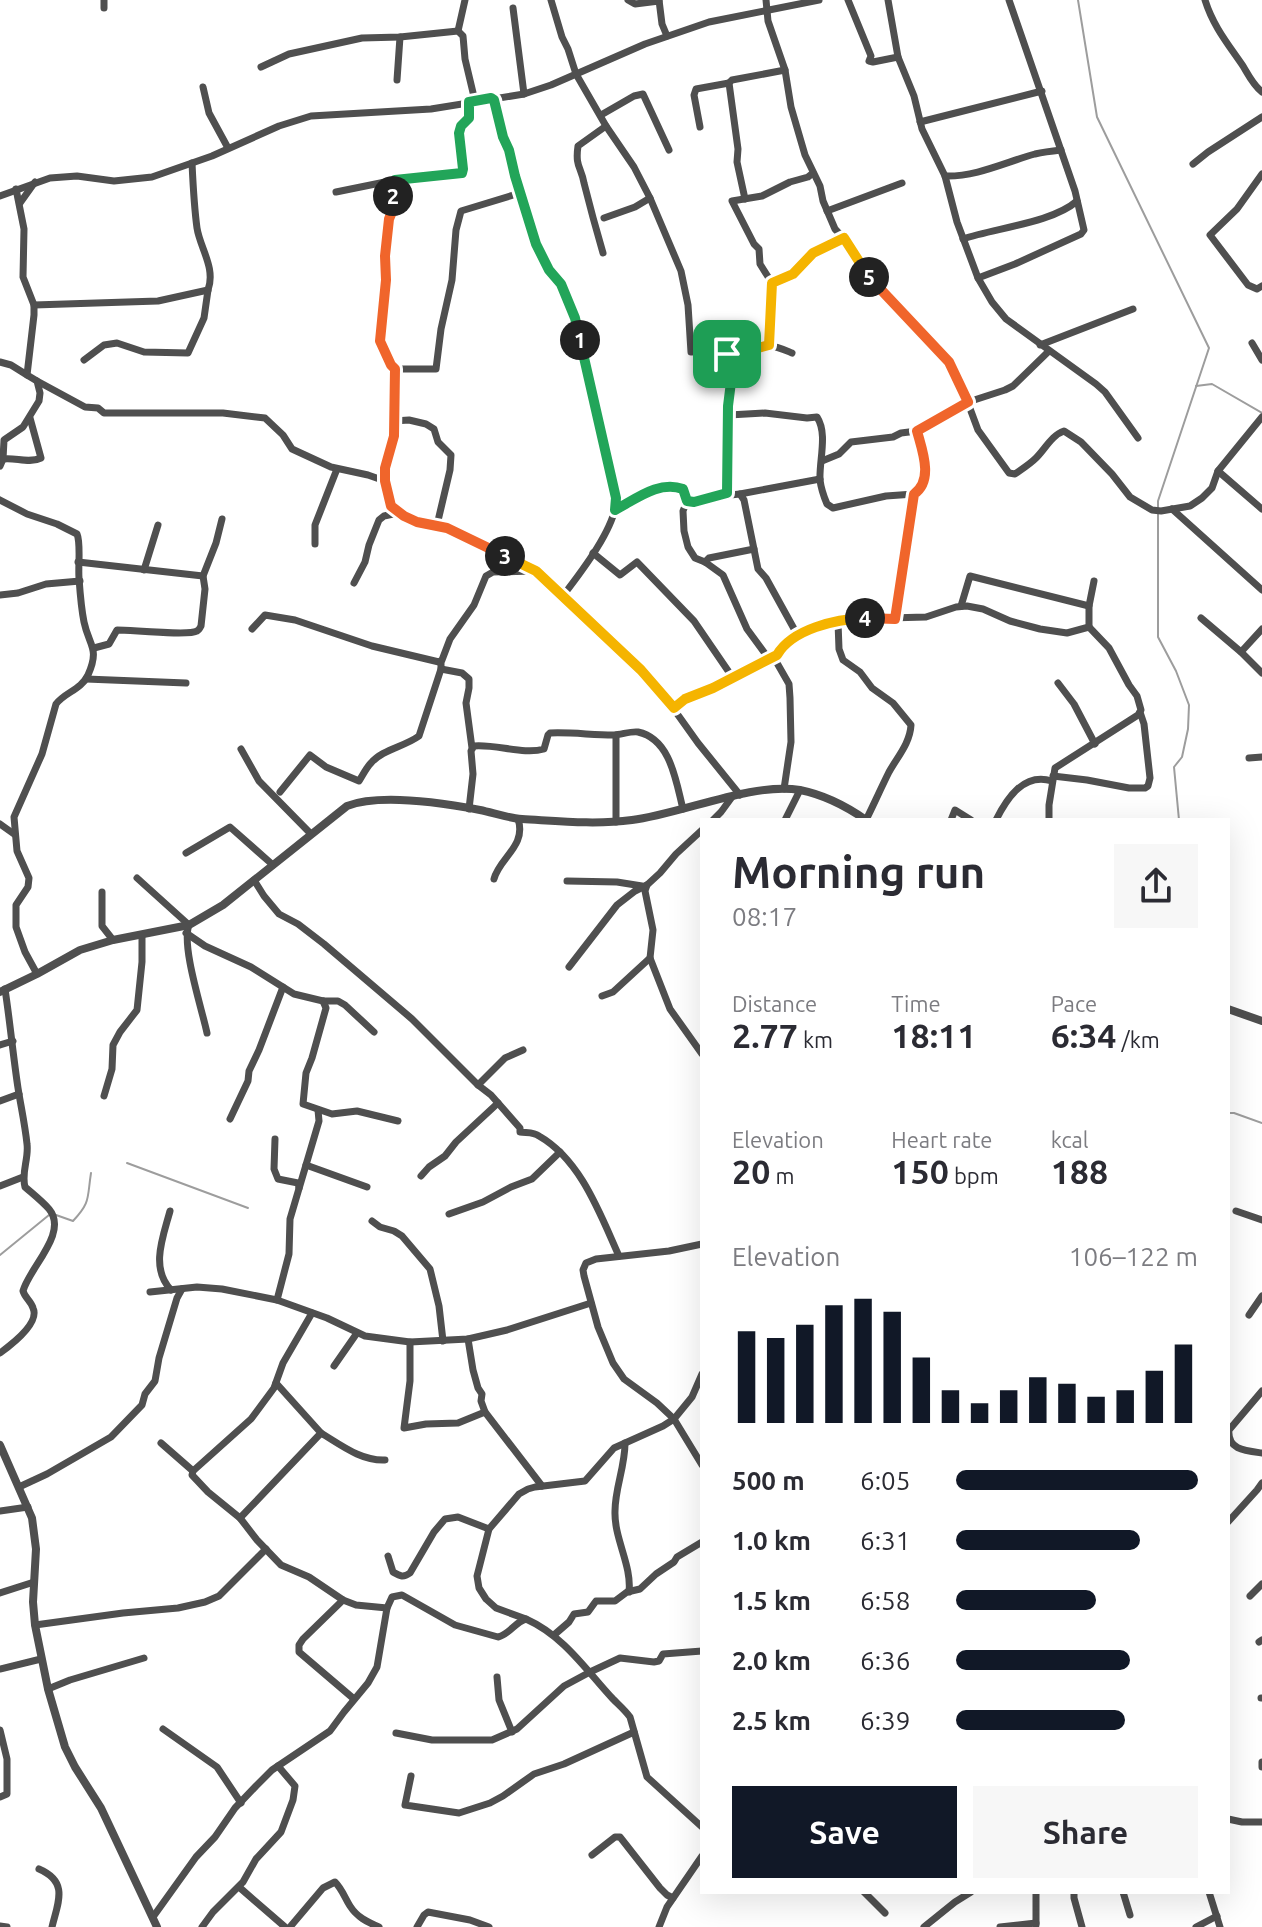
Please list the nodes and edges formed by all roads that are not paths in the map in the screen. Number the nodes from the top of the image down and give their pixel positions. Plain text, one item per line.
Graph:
1 (465, 0) edge
2 (551, 0) edge
3 (628, 0) edge
4 (659, 0) edge
5 (766, 0) edge
6 (819, 0) edge
7 (848, 0) edge
8 (888, 0) edge
9 (1009, 0) edge
10 (1205, 0) edge
11 (513, 8) dead end
12 (766, 10) junction
13 (458, 31) junction
14 (667, 36) junction
15 (400, 37) junction
16 (898, 57) junction
17 (261, 67) dead end
18 (785, 70) junction
19 (576, 74) junction
20 (397, 80) dead end
21 (729, 83) junction
22 (203, 87) dead end
23 (1042, 91) junction
24 (1262, 92) edge
25 (524, 94) junction
26 (494, 100) junction
27 (472, 101) junction
28 (601, 115) junction
29 (1262, 117) edge
30 (920, 122) junction
31 (606, 126) junction
32 (700, 127) dead end
33 (228, 148) junction
34 (669, 150) dead end
35 (1061, 150) junction
36 (192, 163) junction
37 (1193, 164) dead end
38 (813, 173) junction
39 (1262, 174) edge
40 (945, 176) junction
41 (395, 180) junction
42 (35, 182) junction
43 (902, 183) dead end
44 (16, 189) junction
45 (336, 192) dead end
46 (520, 193) junction
47 (0, 195) edge
48 (650, 198) junction
49 (745, 199) junction
50 (1077, 201) junction
51 (20, 203) junction
52 (827, 211) junction
53 (604, 218) dead end
54 (844, 238) junction
55 (963, 239) junction
56 (603, 253) dead end
57 (978, 278) junction
58 (772, 283) junction
59 (1262, 286) edge
60 (208, 290) junction
61 (34, 305) junction
62 (1133, 309) dead end
63 (1252, 343) dead end
64 (769, 345) junction
65 (1040, 345) junction
66 (1049, 351) junction
67 (792, 353) dead end
68 (727, 354) junction
69 (84, 360) dead end
70 (1262, 360) edge
71 (0, 362) edge
72 (395, 369) junction
73 (27, 375) junction
74 (37, 381) junction
75 (968, 402) junction
76 (729, 415) junction
77 (1262, 417) edge
78 (30, 418) junction
79 (394, 421) junction
80 (917, 431) junction
81 (1138, 438) dead end
82 (822, 461) junction
83 (1, 462) edge
84 (337, 469) junction
85 (1218, 471) junction
86 (820, 479) junction
87 (385, 481) junction
88 (727, 493) junction
89 (740, 494) junction
90 (914, 494) junction
91 (0, 500) edge
92 (687, 501) junction
93 (1172, 509) junction
94 (1262, 509) edge
95 (615, 510) junction
96 (398, 513) junction
97 (222, 519) dead end
98 (158, 525) dead end
99 (437, 525) junction
100 (315, 544) dead end
101 (754, 549) junction
102 (593, 553) junction
103 (78, 562) junction
104 (705, 562) junction
105 (144, 570) junction
106 (536, 571) junction
107 (203, 576) junction
108 (80, 581) junction
109 (1094, 581) dead end
110 (354, 583) dead end
111 (1262, 590) edge
112 (0, 595) edge
113 (562, 597) junction
114 (961, 606) junction
115 (1089, 606) junction
116 (1201, 618) dead end
117 (895, 619) junction
118 (838, 622) junction
119 (1089, 627) junction
120 (252, 629) dead end
121 (1262, 629) edge
122 (798, 636) junction
123 (94, 648) junction
124 (1241, 652) junction
125 (773, 657) junction
126 (441, 665) junction
127 (1262, 673) edge
128 (733, 678) junction
129 (86, 679) junction
130 (186, 683) dead end
131 (1058, 683) dead end
132 (674, 708) junction
133 (1140, 712) junction
134 (616, 735) junction
135 (1095, 744) junction
136 (472, 748) junction
137 (241, 749) dead end
138 (1262, 757) edge
139 (1249, 758) dead end
140 (1053, 779) junction
141 (784, 789) junction
142 (800, 790) junction
143 (280, 792) dead end
144 (736, 796) junction
145 (469, 809) junction
146 (683, 809) junction
147 (715, 818) edge
148 (786, 818) edge
149 (861, 818) edge
150 (863, 818) edge
151 (952, 818) edge
152 (968, 818) edge
153 (997, 818) edge
154 (1049, 818) edge
155 (518, 819) junction
156 (616, 822) junction
157 (0, 824) edge
158 (700, 832) edge
159 (15, 834) junction
160 (311, 834) junction
161 (186, 853) dead end
162 (273, 865) junction
163 (137, 878) dead end
164 (494, 879) dead end
165 (254, 880) junction
166 (567, 881) dead end
167 (644, 885) junction
168 (102, 892) dead end
169 (188, 929) junction
170 (142, 935) junction
171 (113, 940) junction
172 (650, 958) junction
173 (569, 967) dead end
174 (37, 974) junction
175 (283, 987) junction
176 (2, 990) edge
177 (602, 996) dead end
178 (323, 1001) junction
179 (1230, 1010) edge
180 (1262, 1021) edge
181 (374, 1032) dead end
182 (207, 1033) dead end
183 (13, 1041) junction
184 (0, 1045) edge
185 (523, 1050) dead end
186 (700, 1051) edge
187 (478, 1085) junction
188 (19, 1094) junction
189 (104, 1096) dead end
190 (0, 1101) edge
191 (498, 1103) junction
192 (318, 1110) junction
193 (230, 1119) dead end
194 (398, 1121) dead end
195 (275, 1139) dead end
196 (560, 1152) junction
197 (306, 1165) junction
198 (421, 1176) dead end
199 (23, 1177) junction
200 (0, 1186) edge
201 (367, 1187) dead end
202 (300, 1190) junction
203 (170, 1211) dead end
204 (1236, 1211) dead end
205 (449, 1214) dead end
206 (1262, 1220) edge
207 (372, 1221) dead end
208 (700, 1244) edge
209 (619, 1256) junction
210 (182, 1289) junction
211 (171, 1290) junction
212 (150, 1292) dead end
213 (1262, 1296) edge
214 (277, 1300) junction
215 (591, 1303) junction
216 (312, 1313) junction
217 (1249, 1315) dead end
218 (357, 1333) junction
219 (468, 1339) junction
220 (443, 1341) junction
221 (410, 1342) junction
222 (0, 1353) edge
223 (334, 1366) dead end
224 (700, 1379) edge
225 (276, 1383) junction
226 (1262, 1391) edge
227 (485, 1412) junction
228 (674, 1419) junction
229 (1230, 1429) edge
230 (321, 1433) junction
231 (161, 1443) dead end
232 (625, 1443) junction
233 (1230, 1443) edge
234 (0, 1445) edge
235 (1262, 1453) edge
236 (385, 1460) dead end
237 (700, 1460) edge
238 (193, 1471) junction
239 (1262, 1483) edge
240 (542, 1486) junction
241 (19, 1487) junction
242 (28, 1507) junction
243 (0, 1511) edge
244 (240, 1518) junction
245 (1230, 1520) edge
246 (489, 1529) junction
247 (700, 1543) edge
248 (266, 1549) junction
249 (388, 1556) dead end
250 (34, 1582) junction
251 (1262, 1584) edge
252 (629, 1592) junction
253 (0, 1593) edge
254 (1250, 1596) dead end
255 (343, 1600) junction
256 (387, 1608) junction
257 (526, 1619) junction
258 (35, 1625) junction
259 (554, 1635) junction
260 (700, 1651) edge
261 (144, 1658) dead end
262 (41, 1659) junction
263 (0, 1669) edge
264 (590, 1672) junction
265 (497, 1677) dead end
266 (48, 1689) junction
267 (354, 1699) junction
268 (163, 1729) dead end
269 (0, 1730) edge
270 (512, 1732) junction
271 (634, 1732) junction
272 (396, 1733) dead end
273 (278, 1766) junction
274 (411, 1776) dead end
275 (0, 1797) edge
276 (241, 1803) junction
277 (1230, 1819) edge
278 (1262, 1822) edge
279 (700, 1825) edge
280 (592, 1855) dead end
281 (700, 1859) edge
282 (39, 1869) dead end
283 (239, 1887) junction
284 (866, 1894) edge
285 (968, 1894) edge
286 (1036, 1894) edge
287 (1074, 1894) edge
288 (1124, 1894) edge
289 (1210, 1894) edge
290 (673, 1898) junction
291 (885, 1913) dead end
292 (1130, 1915) dead end
293 (1217, 1916) junction
294 (153, 1917) junction
295 (1036, 1925) edge
296 (0, 1926) edge
297 (7, 1927) edge
298 (52, 1927) edge
299 (157, 1927) edge
300 (202, 1927) edge
301 (287, 1927) edge
302 (379, 1927) edge
303 (417, 1927) edge
304 (489, 1927) edge
305 (659, 1927) edge
306 (924, 1927) edge
307 (1000, 1927) edge
308 (1082, 1927) edge
309 (1196, 1927) edge
310 (1220, 1927) edge

1 - 13 street
2 - 19 street
3 - 4 street
4 - 14 street
5 - 12 street
6 - 12 street
7 - 16 street
8 - 16 street
9 - 23 street
10 - 24 street
11 - 25 street
12 - 14 street
12 - 18 street
13 - 15 street
13 - 27 street
14 - 19 street
15 - 17 street
15 - 20 street
16 - 30 street
18 - 21 street
18 - 38 street
19 - 25 street
19 - 28 street
21 - 32 street
21 - 49 street
22 - 33 street
23 - 30 street
23 - 35 street
25 - 26 street
26 - 27 street
26 - 46 street
27 - 33 street
27 - 41 street
28 - 31 street
28 - 34 street
29 - 37 street
30 - 40 street
31 - 48 street
31 - 56 street
33 - 36 street
35 - 40 street
35 - 50 street
36 - 42 street
36 - 60 street
38 - 49 street
38 - 52 street
39 - 59 street
40 - 55 street
41 - 45 street
41 - 72 street
42 - 44 street
42 - 51 street
43 - 52 street
44 - 47 street
44 - 51 street
46 - 72 street
46 - 95 street
48 - 53 street
48 - 68 street
49 - 58 street
50 - 55 street
50 - 57 street
51 - 61 street
52 - 54 street
54 - 58 street
54 - 75 street
55 - 57 street
57 - 65 street
58 - 64 street
60 - 61 street
60 - 69 street
61 - 73 street
62 - 65 street
63 - 70 street
64 - 67 street
64 - 68 street
65 - 66 street
66 - 75 street
66 - 81 street
68 - 76 street
71 - 73 street
72 - 79 street
73 - 74 street
74 - 78 street
74 - 84 street
75 - 80 street
75 - 93 street
76 - 82 street
76 - 88 street
77 - 85 street
78 - 83 street
78 - 83 street
79 - 87 street
79 - 99 street
80 - 82 street
80 - 90 street
82 - 86 street
84 - 87 street
84 - 100 street
85 - 93 street
85 - 94 street
86 - 89 street
86 - 90 street
87 - 96 street
88 - 89 street
88 - 92 street
89 - 101 street
90 - 117 street
91 - 103 street
92 - 95 street
92 - 104 street
93 - 111 street
95 - 102 street
96 - 99 street
96 - 110 street
97 - 107 street
98 - 105 street
99 - 106 street
101 - 104 street
101 - 122 street
102 - 113 street
102 - 128 street
103 - 105 street
103 - 108 street
104 - 125 street
105 - 107 street
106 - 113 street
106 - 126 street
107 - 123 street
108 - 112 street
108 - 123 street
109 - 115 street
113 - 132 street
114 - 115 street
114 - 117 street
114 - 119 street
115 - 119 street
116 - 124 street
117 - 118 street
118 - 122 street
118 - 150 street
119 - 133 street
120 - 126 street
121 - 124 street
122 - 125 street
123 - 129 street
124 - 127 street
125 - 128 street
125 - 141 street
126 - 136 street
126 - 143 street
128 - 132 street
129 - 130 street
129 - 159 street
131 - 135 street
132 - 144 street
133 - 135 street
133 - 140 street
134 - 136 street
134 - 146 street
134 - 156 street
135 - 140 street
136 - 145 street
137 - 160 street
138 - 139 street
140 - 153 street
140 - 154 street
141 - 142 street
141 - 144 street
142 - 148 street
142 - 149 street
144 - 146 street
144 - 147 street
145 - 155 street
145 - 160 street
146 - 156 street
151 - 152 street
155 - 156 street
155 - 164 street
157 - 159 street
158 - 167 street
159 - 174 street
160 - 162 street
161 - 162 street
162 - 165 street
163 - 169 street
165 - 169 street
165 - 187 street
166 - 167 street
167 - 172 street
167 - 173 street
168 - 171 street
169 - 170 street
169 - 175 street
169 - 182 street
170 - 171 street
170 - 189 street
171 - 174 street
172 - 177 street
172 - 186 street
174 - 176 street
175 - 178 street
175 - 193 street
176 - 183 street
178 - 181 street
178 - 192 street
179 - 180 street
183 - 184 street
183 - 188 street
185 - 187 street
187 - 191 street
188 - 190 street
188 - 199 street
191 - 196 street
191 - 198 street
192 - 194 street
192 - 197 street
195 - 202 street
196 - 205 street
196 - 209 street
197 - 201 street
197 - 202 street
199 - 200 street
199 - 222 street
202 - 214 street
203 - 211 street
204 - 206 street
207 - 220 street
208 - 209 street
209 - 215 street
210 - 211 street
210 - 214 street
210 - 241 street
211 - 212 street
213 - 217 street
214 - 216 street
215 - 219 street
215 - 228 street
216 - 218 street
216 - 225 street
218 - 221 street
218 - 223 street
219 - 220 street
219 - 227 street
220 - 221 street
221 - 227 street
224 - 228 street
225 - 230 street
225 - 238 street
226 - 229 street
227 - 240 street
228 - 232 street
228 - 237 street
230 - 236 street
230 - 244 street
231 - 238 street
232 - 240 street
232 - 252 street
233 - 235 street
234 - 241 street
238 - 244 street
239 - 245 street
240 - 246 street
241 - 242 street
242 - 243 street
242 - 250 street
244 - 248 street
246 - 249 street
246 - 257 street
247 - 252 street
248 - 255 street
248 - 258 street
250 - 253 street
250 - 258 street
251 - 254 street
252 - 259 street
255 - 256 street
255 - 267 street
256 - 257 street
256 - 267 street
257 - 259 street
258 - 262 street
259 - 264 street
260 - 264 street
261 - 266 street
262 - 263 street
262 - 266 street
264 - 270 street
264 - 271 street
265 - 270 street
266 - 294 street
267 - 273 street
268 - 276 street
269 - 275 street
270 - 272 street
271 - 274 street
271 - 279 street
273 - 276 street
273 - 283 street
276 - 294 street
277 - 278 street
280 - 290 street
281 - 290 street
282 - 298 street
283 - 300 street
283 - 301 street
284 - 291 street
285 - 306 street
286 - 295 street
287 - 308 street
288 - 292 street
289 - 293 street
290 - 305 street
293 - 309 street
293 - 310 street
294 - 299 street
295 - 307 street
296 - 297 street
301 - 302 street
303 - 304 street

